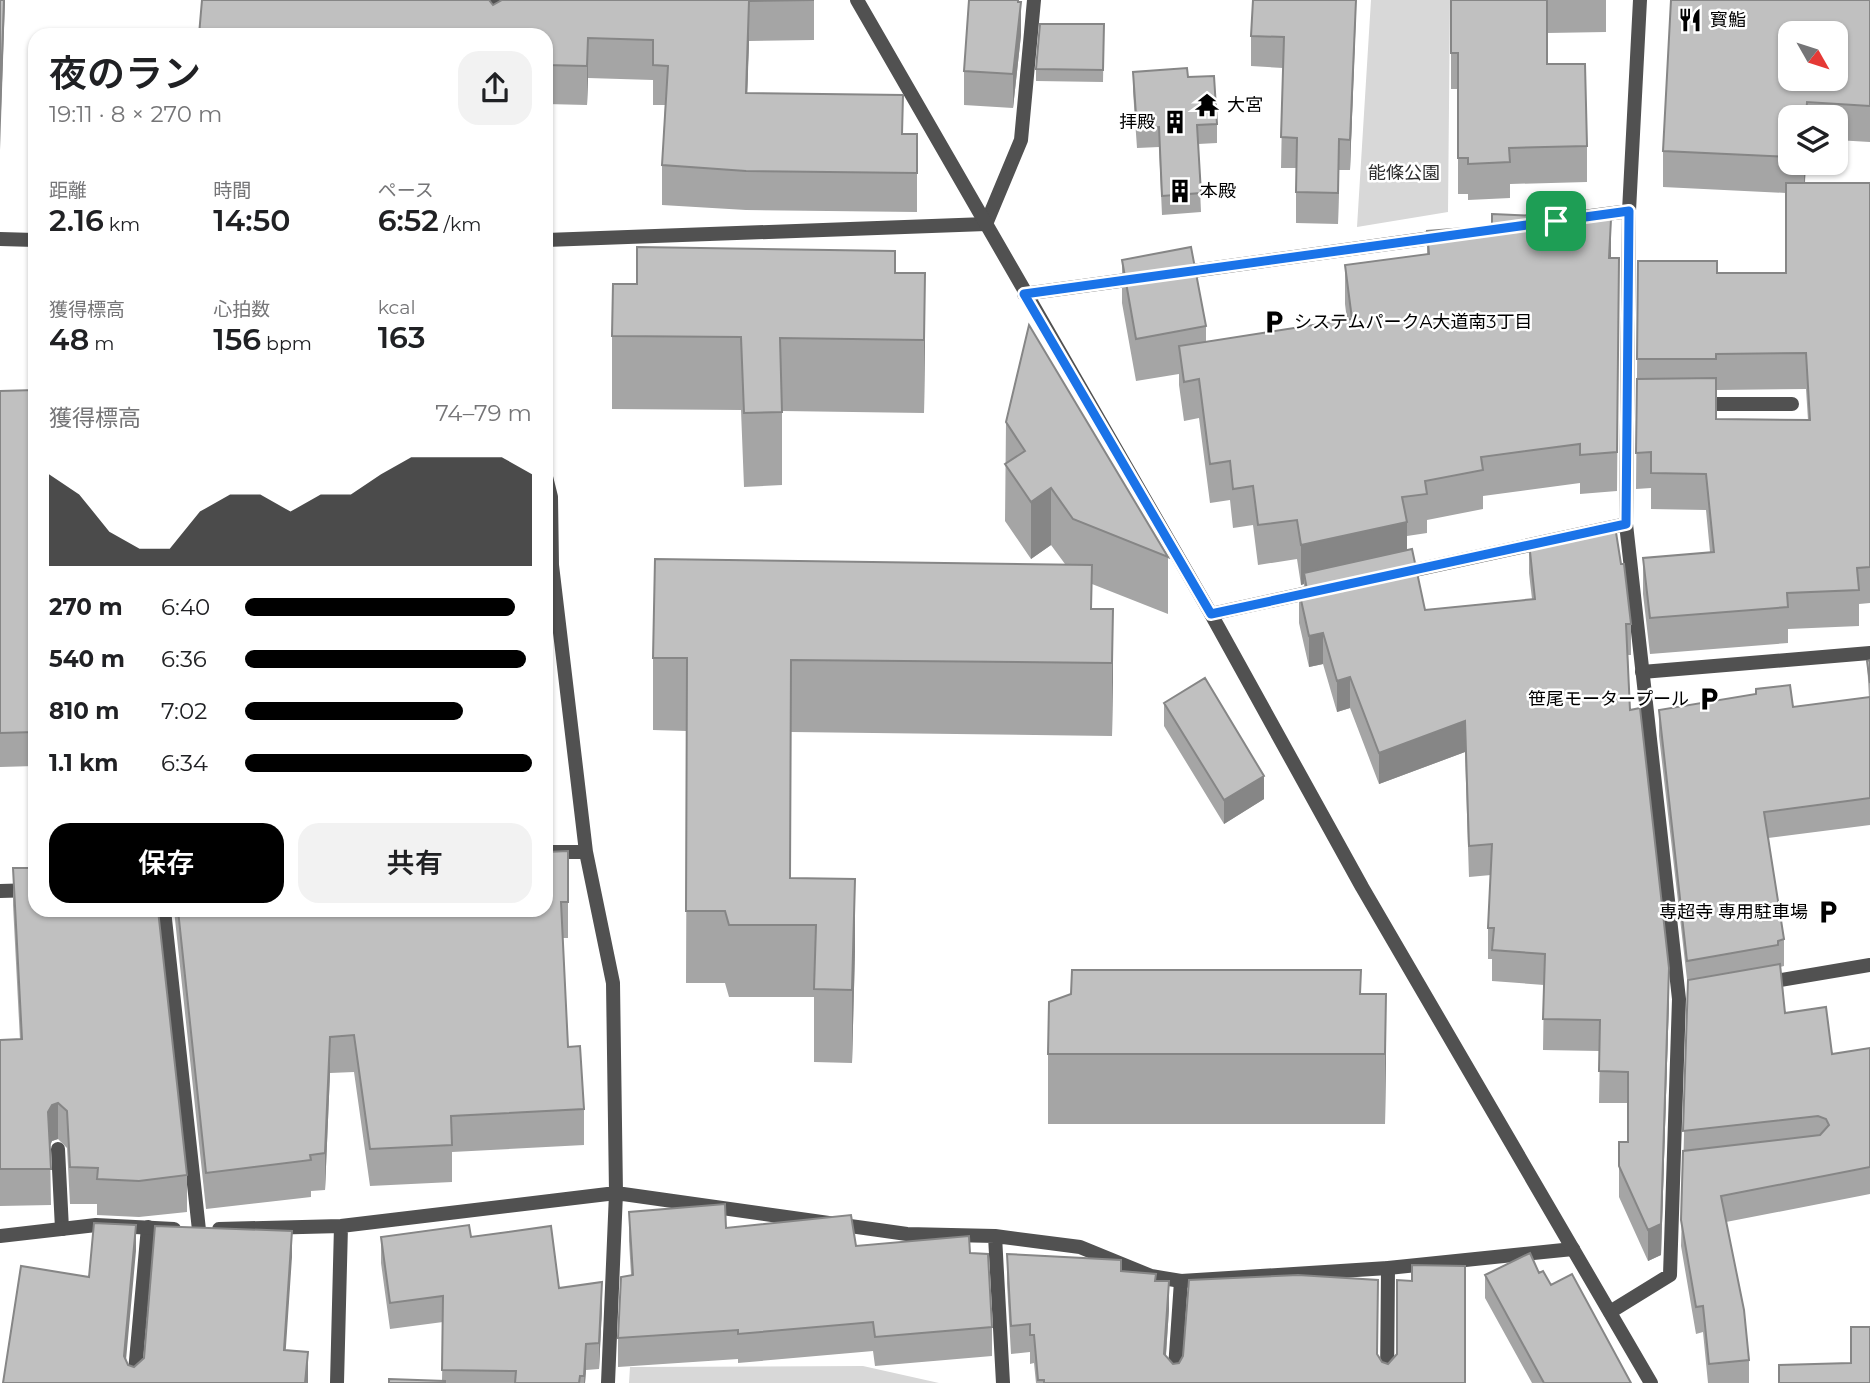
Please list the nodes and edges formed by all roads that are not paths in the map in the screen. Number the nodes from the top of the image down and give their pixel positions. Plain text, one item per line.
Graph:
1 (495, 0) edge
2 (857, 0) edge
3 (1034, 0) edge
4 (1640, 0) edge
5 (494, 28) edge
6 (1629, 211) junction
7 (1547, 222) edge
8 (986, 224) junction
9 (1465, 233) edge
10 (0, 239) edge
11 (28, 240) edge
12 (553, 240) edge
13 (1024, 294) junction
14 (1682, 404) edge
15 (1792, 404) dead end
16 (1626, 524) junction
17 (553, 573) edge
18 (1385, 576) edge
19 (1332, 588) edge
20 (1211, 614) junction
21 (1870, 653) edge
22 (1642, 672) junction
23 (553, 852) edge
24 (586, 852) junction
25 (28, 890) edge
26 (0, 891) edge
27 (165, 917) edge
28 (1870, 965) edge
29 (1750, 986) edge
30 (58, 1149) dead end
31 (616, 1193) junction
32 (341, 1226) junction
33 (148, 1227) junction
34 (62, 1229) junction
35 (199, 1230) junction
36 (0, 1236) edge
37 (995, 1236) junction
38 (1573, 1249) junction
39 (1388, 1268) junction
40 (1181, 1281) junction
41 (1610, 1312) junction
42 (134, 1383) edge
43 (337, 1383) edge
44 (608, 1383) edge
45 (1003, 1383) edge
46 (1174, 1383) edge
47 (1387, 1383) edge
48 (1651, 1383) edge

1 - 5 street
2 - 8 street
3 - 8 street
4 - 6 street
6 - 7 street
6 - 16 street
8 - 12 street
8 - 13 street
9 - 13 street
10 - 11 street
13 - 20 street
14 - 15 street
16 - 18 street
16 - 22 street
17 - 24 street
19 - 20 street
20 - 38 street
21 - 22 street
22 - 41 street
23 - 24 street
24 - 31 street
25 - 26 street
27 - 35 street
28 - 29 street
30 - 34 street
31 - 32 street
31 - 37 street
31 - 44 street
32 - 35 street
32 - 43 street
33 - 34 street
33 - 35 street
33 - 42 street
34 - 36 street
37 - 40 street
37 - 45 street
38 - 39 street
38 - 41 street
39 - 40 street
39 - 47 street
40 - 46 street
41 - 48 street

